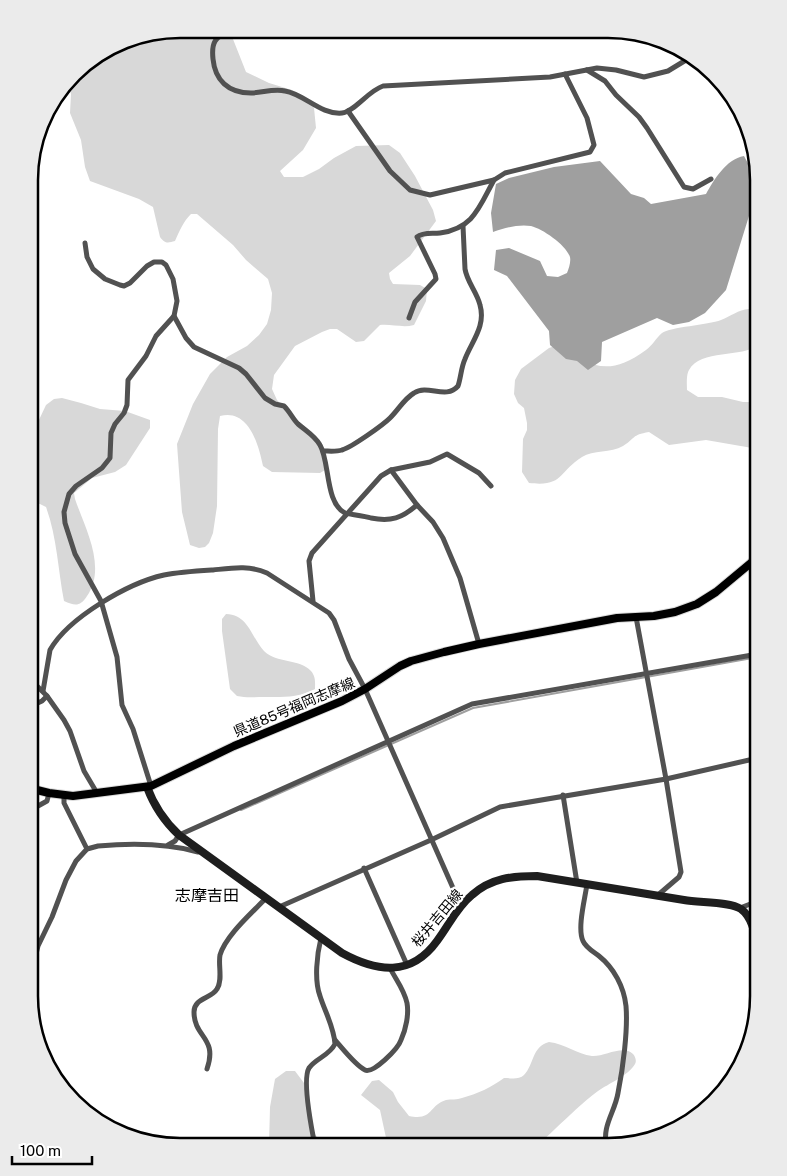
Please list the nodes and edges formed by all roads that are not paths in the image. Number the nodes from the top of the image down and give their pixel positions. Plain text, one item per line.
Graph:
1 (217, 38) edge
2 (684, 61) edge
3 (586, 69) junction
4 (565, 74) junction
5 (348, 111) junction
6 (711, 179) dead end
7 (494, 180) junction
8 (463, 226) junction
9 (85, 243) dead end
10 (174, 316) junction
11 (409, 318) dead end
12 (323, 451) junction
13 (391, 470) junction
14 (491, 486) dead end
15 (417, 505) junction
16 (346, 514) junction
17 (749, 565) edge
18 (101, 601) junction
19 (313, 602) junction
20 (636, 617) junction
21 (479, 644) junction
22 (749, 655) edge
23 (646, 673) junction
24 (38, 687) edge
25 (365, 689) junction
26 (45, 694) junction
27 (38, 703) edge
28 (387, 742) junction
29 (749, 760) edge
30 (666, 779) junction
31 (149, 786) junction
32 (38, 791) edge
33 (49, 794) junction
34 (97, 794) junction
35 (563, 795) junction
36 (64, 796) junction
37 (38, 806) edge
38 (179, 835) junction
39 (431, 840) junction
40 (168, 845) junction
41 (87, 849) junction
42 (201, 852) junction
43 (364, 868) junction
44 (577, 882) junction
45 (587, 884) junction
46 (658, 895) junction
47 (266, 898) junction
48 (749, 904) edge
49 (278, 906) junction
50 (460, 906) junction
51 (740, 908) junction
52 (749, 920) edge
53 (321, 938) junction
54 (38, 947) edge
55 (407, 965) junction
56 (390, 968) junction
57 (335, 1040) junction
58 (207, 1069) dead end
59 (314, 1138) edge
60 (605, 1138) edge

1 - 5 street
2 - 3 street
3 - 4 street
3 - 6 street
4 - 5 street
4 - 7 street
5 - 7 street
7 - 8 street
8 - 11 street
8 - 12 street
9 - 10 street
10 - 12 street
10 - 18 street
12 - 16 street
13 - 14 street
13 - 15 street
13 - 16 street
15 - 16 street
15 - 21 street
16 - 19 street
17 - 20 main road, 県道85号福岡志摩線
18 - 19 street
18 - 26 street
18 - 31 street
19 - 25 street
20 - 21 main road, 県道85号福岡志摩線
20 - 23 street
21 - 25 main road, 県道85号福岡志摩線
22 - 23 street
23 - 28 street
23 - 30 street
24 - 26 street
25 - 28 street
25 - 31 main road, 県道85号福岡志摩線
26 - 27 street
26 - 34 street
28 - 38 street
28 - 39 street
29 - 30 street
30 - 35 street
30 - 46 street
31 - 34 main road, 県道85号福岡志摩線
31 - 38 main road, 桜井吉田線
32 - 33 main road, 県道85号福岡志摩線
33 - 36 main road, 県道85号福岡志摩線
33 - 37 street
34 - 36 main road, 県道85号福岡志摩線
35 - 39 street
35 - 44 street
36 - 41 street
38 - 40 street
38 - 42 main road, 桜井吉田線
39 - 43 street
39 - 50 street
40 - 41 street, 桜井吉田線
40 - 42 street, 桜井吉田線
41 - 54 street
42 - 47 main road, 桜井吉田線
43 - 49 street
43 - 55 street
44 - 45 main road, 桜井吉田線
44 - 50 main road, 桜井吉田線
45 - 46 main road, 桜井吉田線
45 - 60 street
46 - 51 main road, 桜井吉田線
47 - 49 main road, 桜井吉田線
47 - 58 street
48 - 51 street
49 - 53 main road, 桜井吉田線
50 - 55 main road, 桜井吉田線
51 - 52 main road
53 - 56 main road, 桜井吉田線
53 - 57 street
55 - 56 main road, 桜井吉田線
56 - 57 street
57 - 59 street

